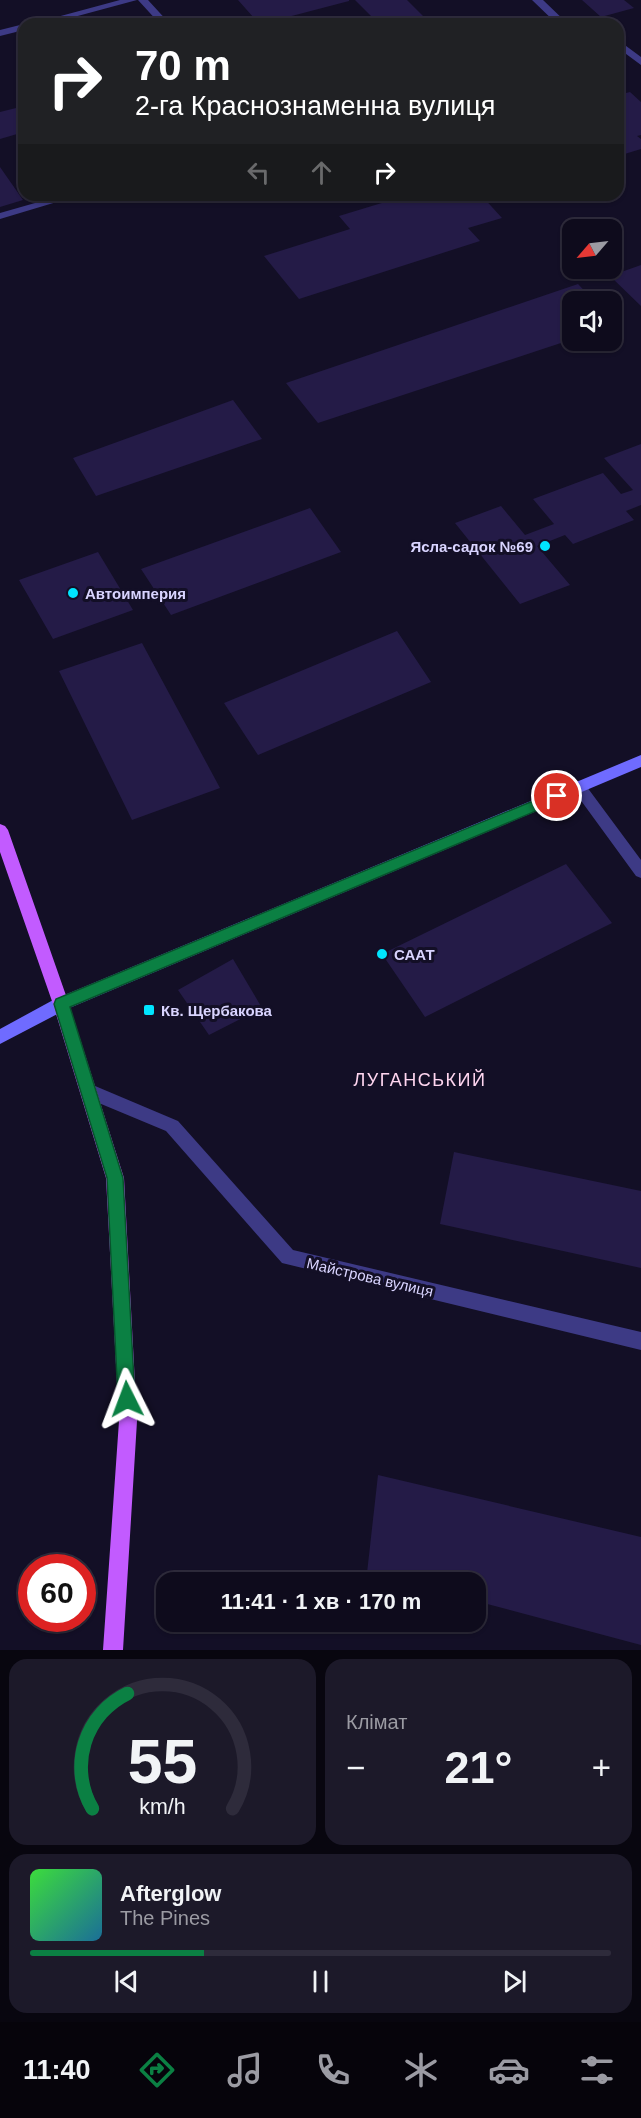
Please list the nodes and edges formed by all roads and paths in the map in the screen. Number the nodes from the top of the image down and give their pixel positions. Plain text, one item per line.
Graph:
1 (132, 0) edge
2 (143, 0) edge
3 (537, 0) edge
4 (60, 18) edge
5 (160, 18) edge
6 (557, 18) edge
7 (18, 28) edge
8 (0, 33) edge
9 (624, 48) edge
10 (641, 62) edge
11 (54, 201) edge
12 (0, 216) edge
13 (641, 761) edge
14 (579, 787) junction
15 (0, 830) edge
16 (641, 872) edge
17 (62, 1004) junction
18 (0, 1037) edge
19 (88, 1091) junction
20 (641, 1341) edge
21 (113, 1650) edge

1 - 4 street
2 - 5 street
3 - 6 street
7 - 8 street
9 - 10 street
11 - 12 street
13 - 14 street
14 - 16 street
14 - 17 street
15 - 17 main road
17 - 18 street
17 - 19 main road
19 - 20 street, Майстрова вулиця
19 - 21 main road

